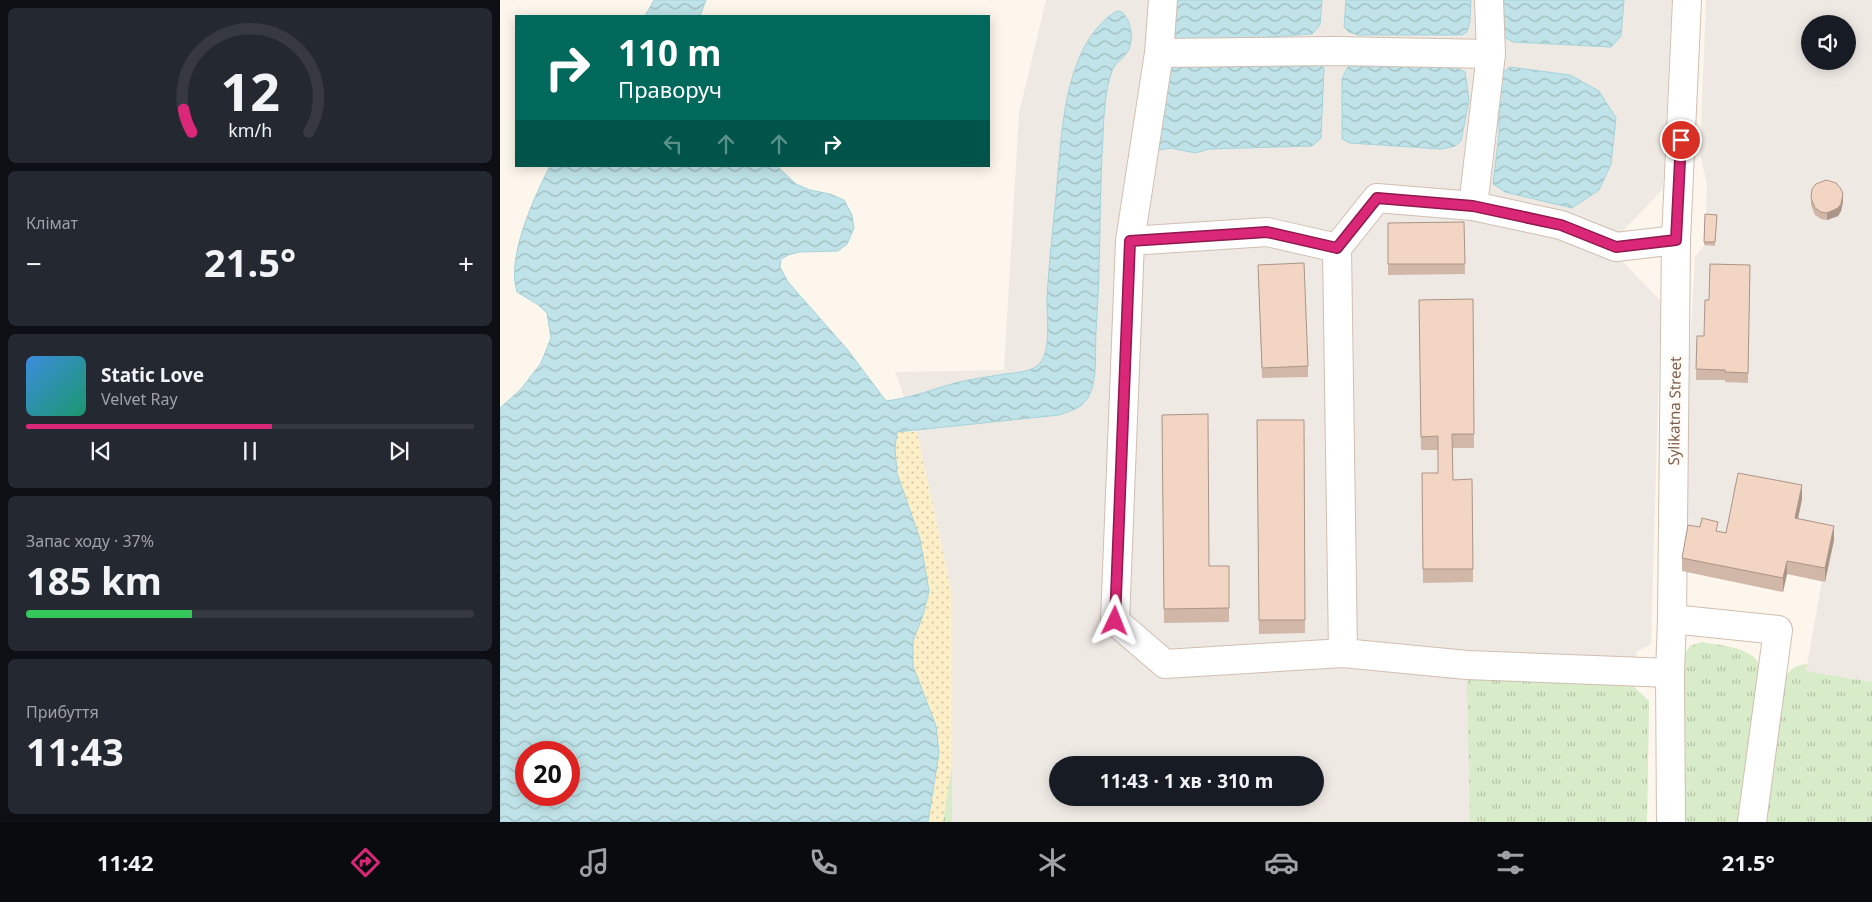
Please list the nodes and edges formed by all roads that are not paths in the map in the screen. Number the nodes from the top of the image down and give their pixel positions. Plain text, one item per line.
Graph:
1 (1163, 0) edge
2 (1489, 0) edge
3 (1687, 0) edge
4 (1159, 54) junction
5 (1491, 54) junction
6 (1473, 206) junction
7 (1676, 240) junction
8 (1130, 241) junction
9 (1337, 248) junction
10 (1672, 619) junction
11 (1343, 653) junction
12 (1670, 673) junction
13 (1671, 822) edge
14 (1752, 822) edge

1 - 4 street
2 - 5 street
3 - 7 street, Sylikatna Street
4 - 5 street
4 - 8 street
5 - 6 street
6 - 7 street
6 - 9 street
7 - 10 street, Sylikatna Street
8 - 9 street
8 - 11 street
9 - 11 street
10 - 12 street, Sylikatna Street
10 - 14 street
11 - 12 street
12 - 13 street, Sylikatna Street

